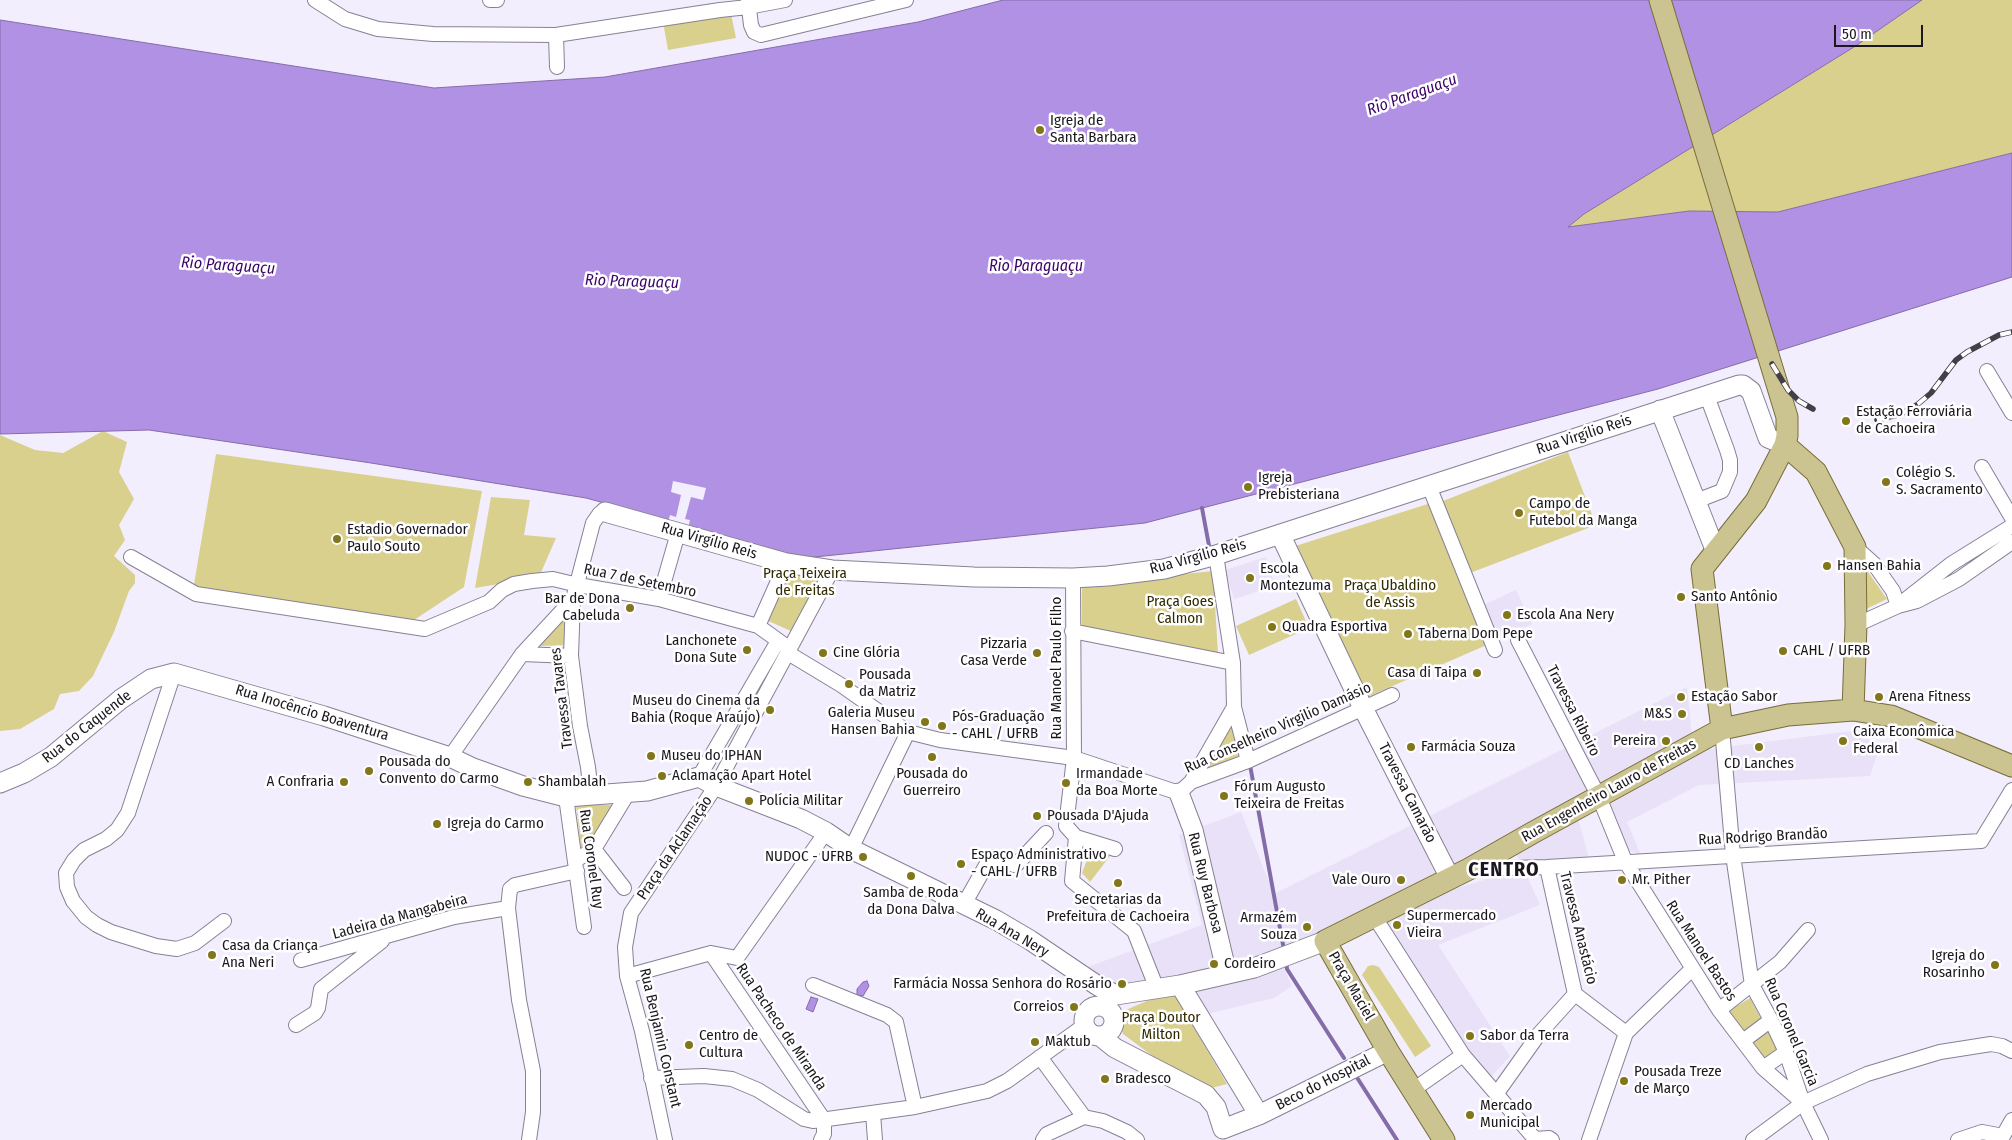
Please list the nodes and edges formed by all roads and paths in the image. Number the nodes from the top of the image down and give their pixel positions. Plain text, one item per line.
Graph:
1 (315, 0) edge
2 (490, 0) edge
3 (496, 0) edge
4 (785, 0) edge
5 (906, 0) edge
6 (1660, 0) edge
7 (748, 4) edge
8 (556, 36) junction
9 (557, 66) dead end
10 (1987, 371) dead end
11 (1707, 396) junction
12 (1660, 410) junction
13 (2012, 413) edge
14 (1785, 445) junction
15 (1982, 468) dead end
16 (1429, 486) junction
17 (1696, 501) junction
18 (2010, 511) edge
19 (605, 512) joint
20 (2012, 526) edge
21 (678, 533) junction
22 (1280, 534) junction
23 (2012, 542) edge
24 (1855, 547) junction
25 (1716, 552) junction
26 (1216, 556) junction
27 (131, 557) dead end
28 (786, 563) junction
29 (1951, 564) junction
30 (832, 570) junction
31 (1073, 578) junction
32 (1959, 579) junction
33 (575, 592) junction
34 (659, 599) junction
35 (1898, 606) junction
36 (1856, 624) junction
37 (758, 626) junction
38 (1072, 631) junction
39 (1518, 640) dead end
40 (778, 641) junction
41 (1495, 650) dead end
42 (789, 651) junction
43 (522, 654) junction
44 (571, 656) junction
45 (1233, 663) junction
46 (174, 672) junction
47 (1392, 696) dead end
48 (1234, 707) junction
49 (1363, 708) junction
50 (1852, 710) junction
51 (1722, 729) junction
52 (908, 732) junction
53 (450, 757) junction
54 (1074, 758) junction
55 (1248, 761) junction
56 (2012, 766) edge
57 (699, 777) junction
58 (0, 783) edge
59 (716, 786) junction
60 (1185, 788) junction
61 (2012, 790) edge
62 (628, 793) junction
63 (591, 794) junction
64 (566, 796) junction
65 (1599, 797) junction
66 (826, 832) junction
67 (1046, 833) dead end
68 (1072, 834) junction
69 (594, 849) junction
70 (851, 849) junction
71 (1115, 849) dead end
72 (1733, 855) junction
73 (1625, 862) junction
74 (576, 866) junction
75 (1547, 868) junction
76 (1469, 869) junction
77 (1450, 878) junction
78 (624, 888) dead end
79 (963, 906) junction
80 (508, 908) junction
81 (631, 913) joint
82 (1374, 916) junction
83 (224, 921) dead end
84 (584, 927) dead end
85 (1808, 930) dead end
86 (388, 936) junction
87 (1325, 941) junction
88 (710, 953) junction
89 (737, 958) junction
90 (301, 960) dead end
91 (1692, 969) junction
92 (726, 974) junction
93 (1227, 974) junction
94 (627, 976) junction
95 (813, 985) dead end
96 (1180, 985) junction
97 (1752, 985) junction
98 (1158, 989) junction
99 (1575, 994) junction
100 (1113, 1003) junction
101 (1719, 1010) junction
102 (1771, 1020) junction
103 (296, 1025) dead end
104 (1092, 1031) junction
105 (1626, 1033) junction
106 (1743, 1042) junction
107 (1388, 1050) junction
108 (2012, 1051) edge
109 (1786, 1052) junction
110 (1463, 1055) junction
111 (1040, 1058) junction
112 (1763, 1068) junction
113 (651, 1078) junction
114 (1413, 1090) junction
115 (1497, 1093) junction
116 (1803, 1103) junction
117 (915, 1106) junction
118 (873, 1113) junction
119 (1258, 1116) junction
120 (1084, 1117) junction
121 (824, 1120) junction
122 (2012, 1120) edge
123 (1225, 1135) edge
124 (1128, 1137) edge
125 (1535, 1139) edge
126 (529, 1140) edge
127 (665, 1140) edge
128 (821, 1140) edge
129 (875, 1140) edge
130 (1043, 1140) edge
131 (1444, 1140) edge
132 (1552, 1140) edge
133 (1588, 1140) edge
134 (1753, 1140) edge
135 (1821, 1140) edge
136 (1958, 1140) edge

1 - 8 street
2 - 3 street
4 - 7 street
5 - 7 street
6 - 14 main road
7 - 8 street
8 - 9 street
10 - 13 street
11 - 12 street, Rua Virgílio Reis
11 - 14 street, Rua Virgílio Reis
11 - 17 street
12 - 16 street, Rua Virgílio Reis
12 - 17 street
14 - 24 main road
14 - 25 main road
15 - 18 street
16 - 22 street, Rua Virgílio Reis
16 - 41 street
17 - 25 street
19 - 21 street, Rua Virgílio Reis
19 - 33 street, Travessa Tavares
20 - 29 street
21 - 28 street, Rua Virgílio Reis
21 - 34 street
22 - 26 street, Rua Virgílio Reis
22 - 49 street
23 - 32 street
24 - 35 street
24 - 36 main road
25 - 51 main road
26 - 31 street, Rua Virgílio Reis
26 - 45 street
27 - 33 street, Rua 7 de Setembro
28 - 30 street, Rua Virgílio Reis
28 - 37 street
29 - 32 street
29 - 35 street
30 - 31 street, Rua Virgílio Reis
30 - 42 street
31 - 38 street, Rua Manoel Paulo Filho
32 - 35 street
33 - 34 street, Rua 7 de Setembro
33 - 43 street
33 - 44 street, Travessa Tavares
34 - 37 street, Rua 7 de Setembro
35 - 36 street
36 - 50 main road
37 - 40 street
38 - 45 street
38 - 54 street, Rua Manoel Paulo Filho
39 - 65 street, Travessa Ribeiro
40 - 42 street
40 - 57 street
42 - 52 street
42 - 59 street
43 - 44 street
43 - 53 street
44 - 63 street, Travessa Tavares
45 - 48 street
46 - 53 street, Rua Inocêncio Boaventura
46 - 58 street, Rua do Caquende
46 - 83 street
47 - 49 street, Rua Conselheiro Virgilio Damásio
48 - 55 street
48 - 60 street
49 - 55 street, Rua Conselheiro Virgilio Damásio
49 - 77 street, Travessa Camarão
50 - 51 main road, Rua Engenheiro Lauro de Freitas
50 - 56 main road, Rua Engenheiro Lauro de Freitas
51 - 65 main road, Rua Engenheiro Lauro de Freitas
51 - 72 street, Rua Coronel Garcia
52 - 54 street
52 - 70 street
53 - 64 street, Rua Inocêncio Boaventura
54 - 60 street
54 - 68 street, Rua Manoel Paulo Filho
55 - 60 street, Rua Conselheiro Virgilio Damásio
57 - 59 street, Praça da Aclamação
57 - 62 street, Praça da Aclamação
59 - 66 street, Rua Ana Nery
59 - 81 street, Praça da Aclamação
60 - 93 street, Rua Ruy Barbosa
61 - 72 street, Rua Rodrigo Brandão
62 - 63 street, Praça da Aclamação
62 - 69 street
63 - 64 street, Praça da Aclamação
64 - 74 street, Rua Coronel Ruy
65 - 73 street, Rua Manoel Bastos
65 - 76 main road, Rua Engenheiro Lauro de Freitas
66 - 70 street, Rua Ana Nery
66 - 89 street
67 - 79 street
68 - 71 street
68 - 98 street, Rua Manoel Paulo Filho
69 - 74 street
69 - 78 street
70 - 79 street, Rua Ana Nery
72 - 73 street, Rua Rodrigo Brandão
72 - 97 street, Rua Coronel Garcia
73 - 75 street, Rua Rodrigo Brandão
73 - 91 street, Rua Manoel Bastos
74 - 80 street
74 - 84 street, Rua Coronel Ruy
75 - 76 street, Rua Rodrigo Brandão
75 - 99 street, Travessa Anastácio
76 - 77 main road, Rua Engenheiro Lauro de Freitas
77 - 82 main road, Praça Maciel
79 - 100 street, Rua Ana Nery
80 - 86 street, Ladeira da Mangabeira
80 - 126 street
81 - 94 street, Rua Benjamin Constant
82 - 87 main road, Praça Maciel
82 - 110 street
85 - 97 street
86 - 90 street, Ladeira da Mangabeira
86 - 103 street
87 - 93 street
87 - 107 main road, Praça Maciel
88 - 89 street
88 - 92 street, Rua Pacheco de Miranda
88 - 94 street
89 - 92 street
91 - 101 street, Rua Manoel Bastos
91 - 105 street
92 - 121 street, Rua Pacheco de Miranda
93 - 96 street
94 - 113 street, Rua Benjamin Constant
95 - 117 street
96 - 98 street
96 - 119 street
97 - 101 street
97 - 102 street, Rua Coronel Garcia
98 - 100 street
99 - 105 street, Travessa Anastácio
99 - 115 street
100 - 104 street
101 - 106 street, Rua Manoel Bastos
102 - 106 street
102 - 109 street, Rua Coronel Garcia
104 - 111 street
104 - 123 street
105 - 133 street
106 - 112 street, Rua Manoel Bastos
107 - 114 main road, Praça Maciel
107 - 119 street, Beco do Hospital
108 - 116 street
109 - 112 street
109 - 116 street, Rua Coronel Garcia
110 - 114 street
110 - 115 street
111 - 117 street
111 - 120 street
112 - 116 street, Rua Manoel Bastos
113 - 121 street
113 - 127 street, Rua Benjamin Constant
114 - 131 main road, Praça Maciel
115 - 125 street
116 - 134 street
116 - 135 street, Rua Coronel Garcia
117 - 118 street
118 - 121 street
118 - 129 street
119 - 123 street
120 - 124 street
120 - 130 street
121 - 128 street
122 - 136 street
125 - 132 street

